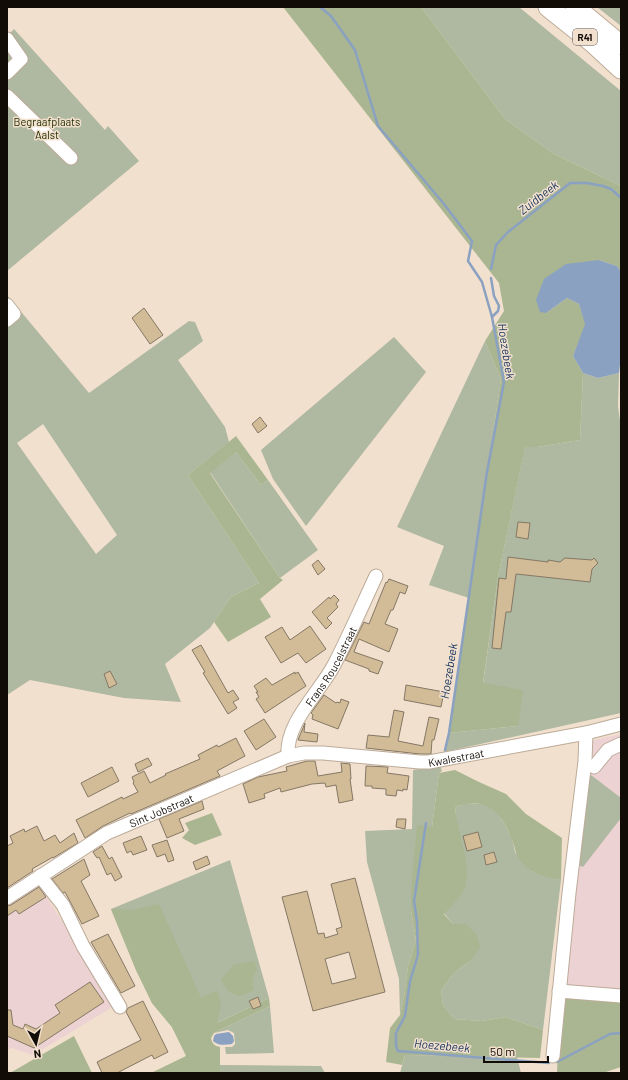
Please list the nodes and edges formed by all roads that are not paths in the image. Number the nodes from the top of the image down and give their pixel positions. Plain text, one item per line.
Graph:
1 (548, 7) edge
2 (575, 7) edge
3 (7, 39) edge
4 (621, 45) edge
5 (621, 69) edge
6 (7, 73) edge
7 (8, 98) edge
8 (70, 158) dead end
9 (7, 305) edge
10 (7, 320) edge
11 (376, 576) dead end
12 (621, 724) edge
13 (586, 733) junction
14 (621, 744) edge
15 (288, 756) junction
16 (594, 768) dead end
17 (40, 876) junction
18 (7, 898) edge
19 (559, 991) junction
20 (621, 996) edge
21 (120, 1006) dead end
22 (553, 1056) dead end

1 - 5 highway, R41
2 - 4 highway, R41
3 - 6 street
7 - 8 street
9 - 10 street
11 - 15 street, Frans Roucelstraat
12 - 13 street, Kwalestraat
13 - 15 street, Kwalestraat
13 - 19 street
14 - 16 street
15 - 17 street, Sint Jobstraat
17 - 18 street, Sint Jobstraat
17 - 21 street
19 - 20 street
19 - 22 street

